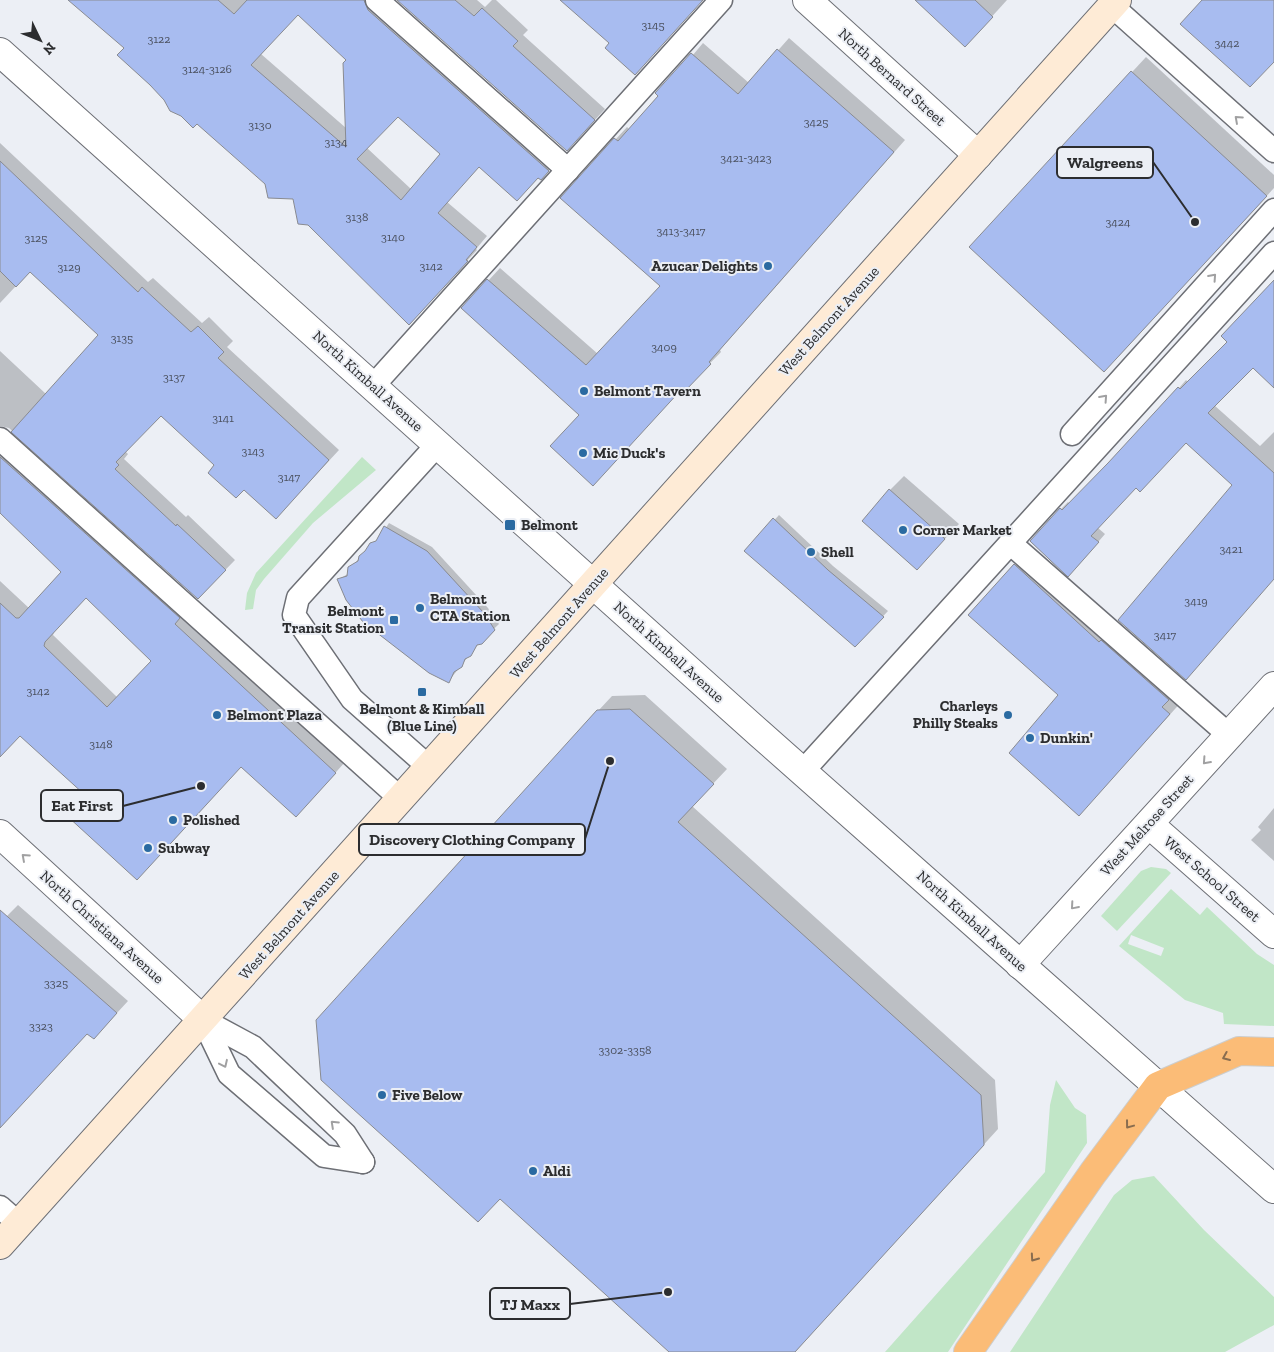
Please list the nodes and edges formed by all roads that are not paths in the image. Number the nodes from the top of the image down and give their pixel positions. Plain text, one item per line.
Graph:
1 (377, 0) edge
2 (721, 0) edge
3 (807, 0) edge
4 (1114, 3) edge
5 (0, 52) edge
6 (1274, 151) edge
7 (978, 155) junction
8 (568, 170) junction
9 (1274, 210) edge
10 (1274, 253) edge
11 (373, 386) junction
12 (1072, 434) dead end
13 (0, 439) edge
14 (438, 444) junction
15 (1010, 543) junction
16 (592, 584) junction
17 (1274, 686) edge
18 (1229, 735) junction
19 (430, 768) junction
20 (803, 771) junction
21 (402, 800) junction
22 (1149, 824) junction
23 (0, 834) edge
24 (1274, 934) edge
25 (1020, 965) junction
26 (203, 1020) junction
27 (1274, 1052) edge
28 (1158, 1086) junction
29 (1274, 1189) edge
30 (9, 1216) edge
31 (0, 1245) edge
32 (968, 1352) edge

1 - 8 lane
2 - 8 lane
3 - 7 street, North Bernard Street
6 -> 4 lane
4 - 7 main road, West Belmont Avenue
5 - 11 street, North Kimball Avenue
7 - 16 main road, West Belmont Avenue
8 - 11 lane
12 -> 9 lane
10 - 15 lane
11 - 14 street, North Kimball Avenue
13 - 21 lane
14 - 16 street, North Kimball Avenue
14 - 19 lane
15 - 18 lane
15 - 20 lane
16 - 19 main road, West Belmont Avenue
16 - 20 street, North Kimball Avenue
17 - 18 street, West Melrose Street
18 -> 22 street, West Melrose Street
19 - 21 main road, West Belmont Avenue
20 - 25 street, North Kimball Avenue
21 - 26 main road, West Belmont Avenue
22 - 24 street, West School Street
22 -> 25 street, West Melrose Street
26 -> 23 street, North Christiana Avenue
25 - 28 street, North Kimball Avenue
26 -> 26 lane
26 - 30 main road, West Belmont Avenue
27 -> 28 highway
28 - 29 street, North Kimball Avenue
28 -> 32 highway
30 - 31 main road, West Belmont Avenue

